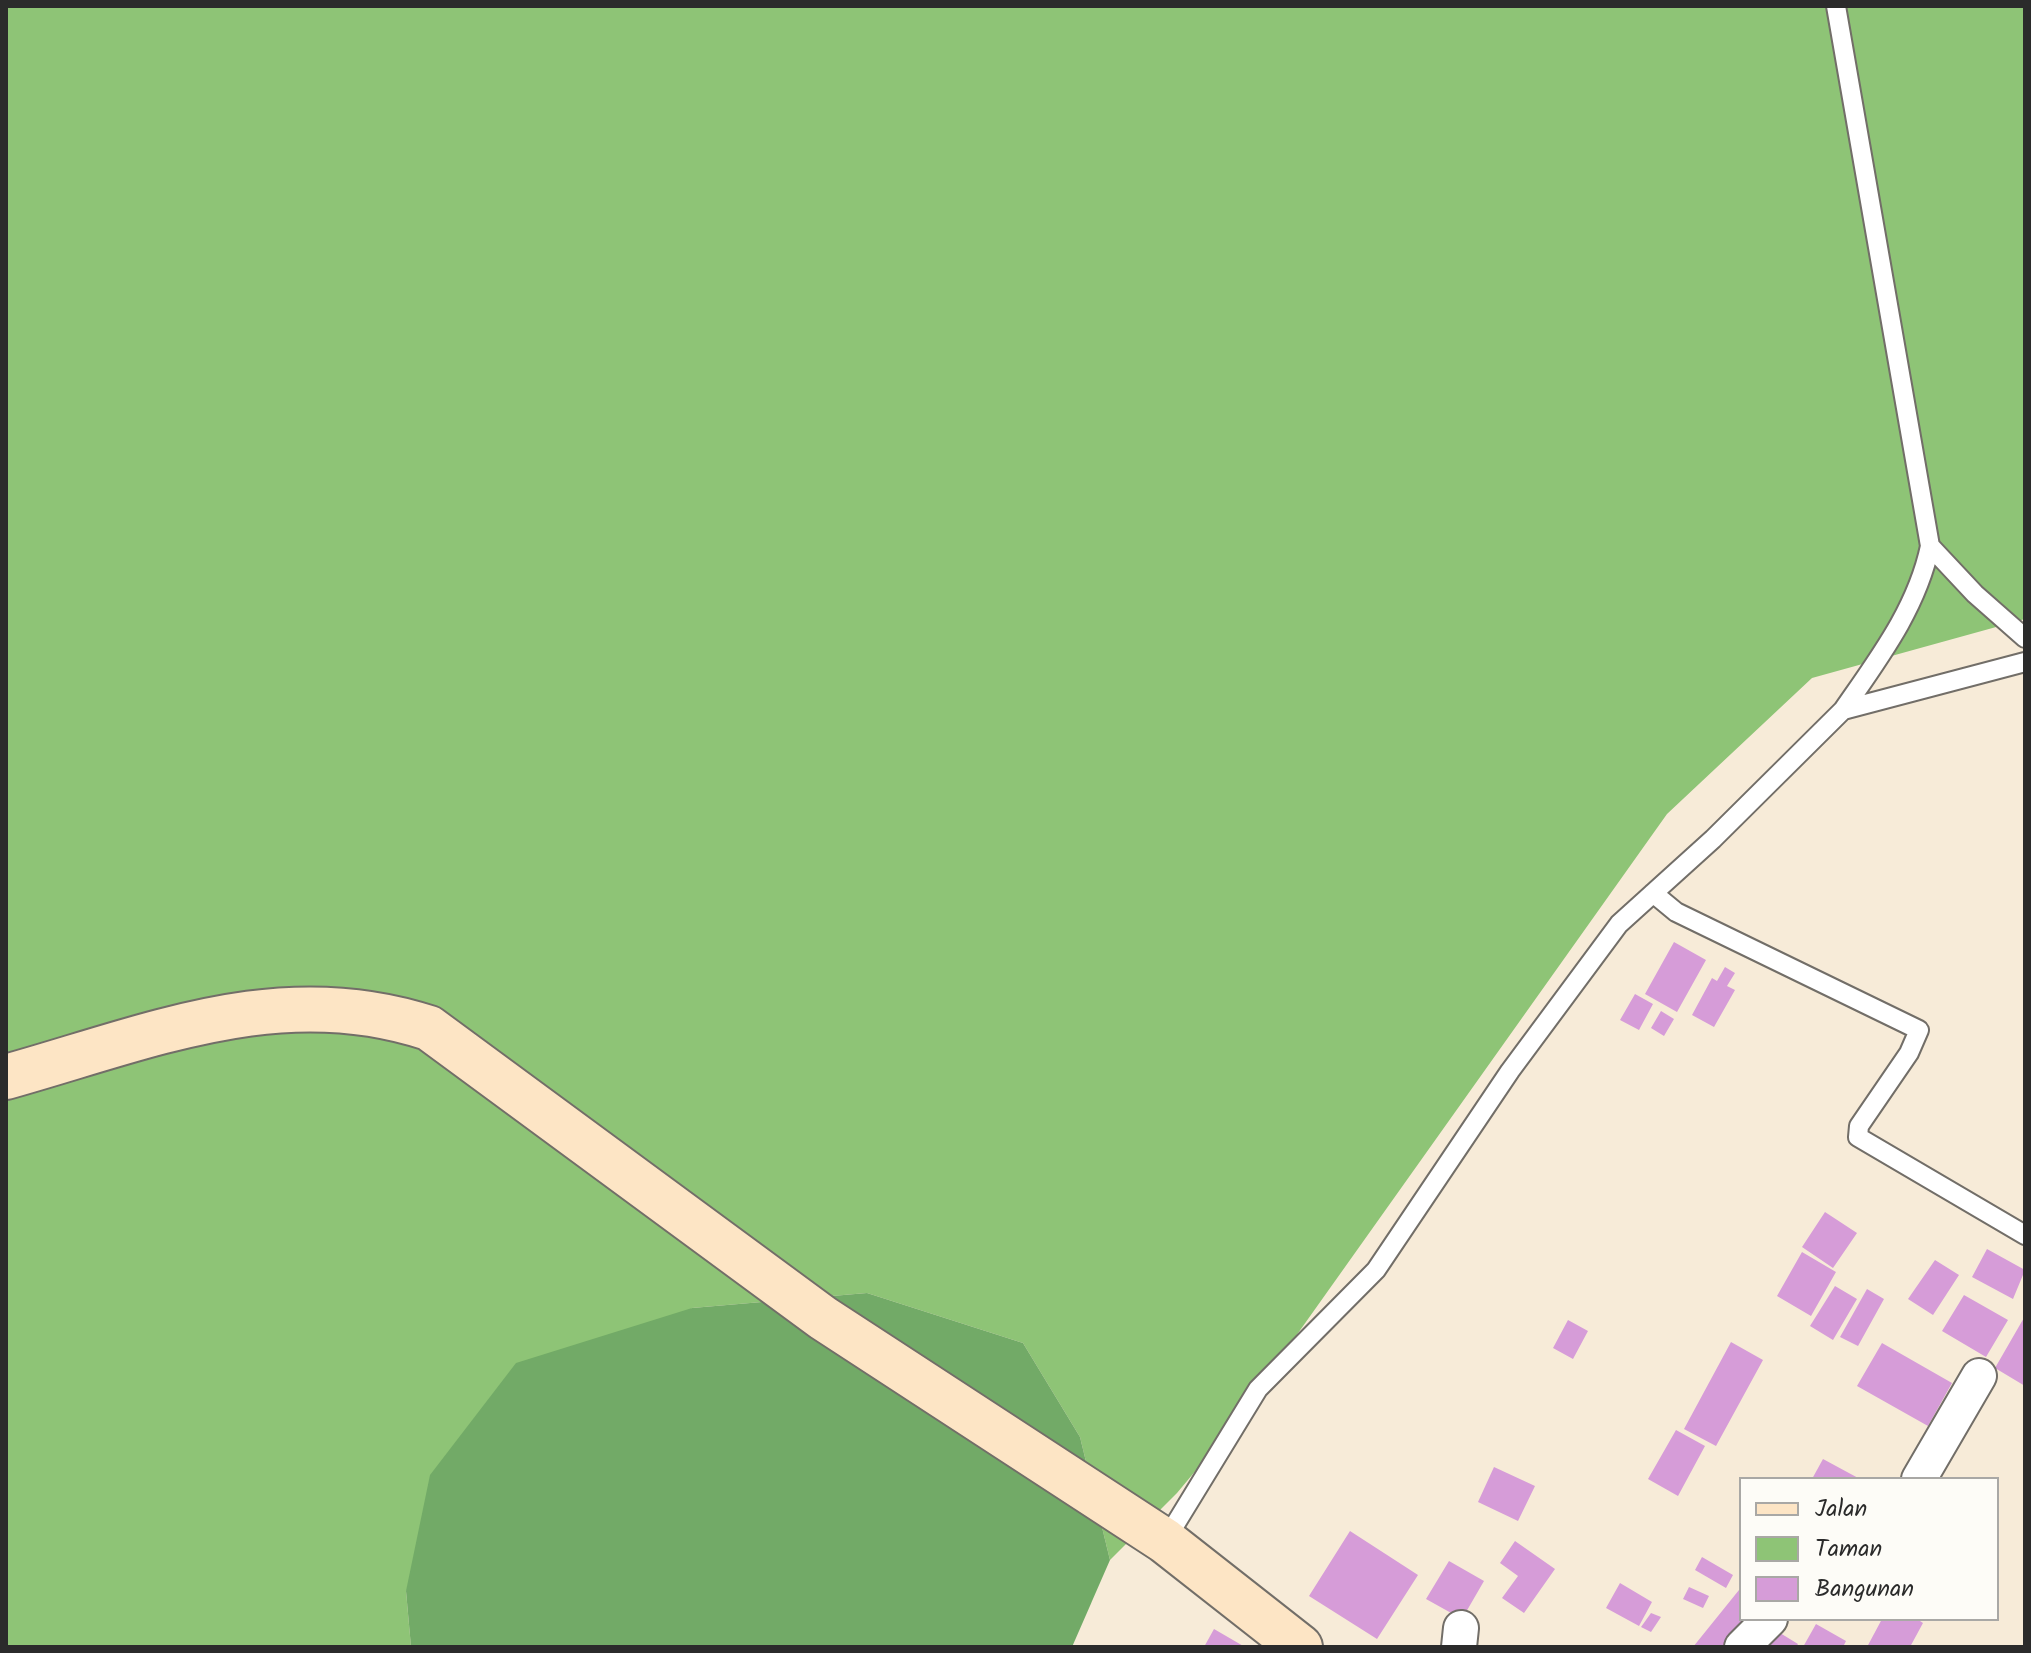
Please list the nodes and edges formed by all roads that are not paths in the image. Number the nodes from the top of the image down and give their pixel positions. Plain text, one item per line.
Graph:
1 (1836, 6) edge
2 (1930, 546) junction
3 (2025, 638) edge
4 (2025, 662) edge
5 (1843, 710) junction
6 (1653, 893) junction
7 (6, 1077) edge
8 (2025, 1235) edge
9 (1979, 1376) dead end
10 (1920, 1477) edge
11 (1165, 1541) junction
12 (1768, 1621) edge
13 (1300, 1647) edge
14 (1742, 1647) edge

1 - 2 lane
2 - 3 lane
2 - 5 lane
4 - 5 lane
5 - 6 lane
6 - 8 lane
6 - 11 lane
7 - 11 main road
9 - 10 street
11 - 13 main road
12 - 14 street

